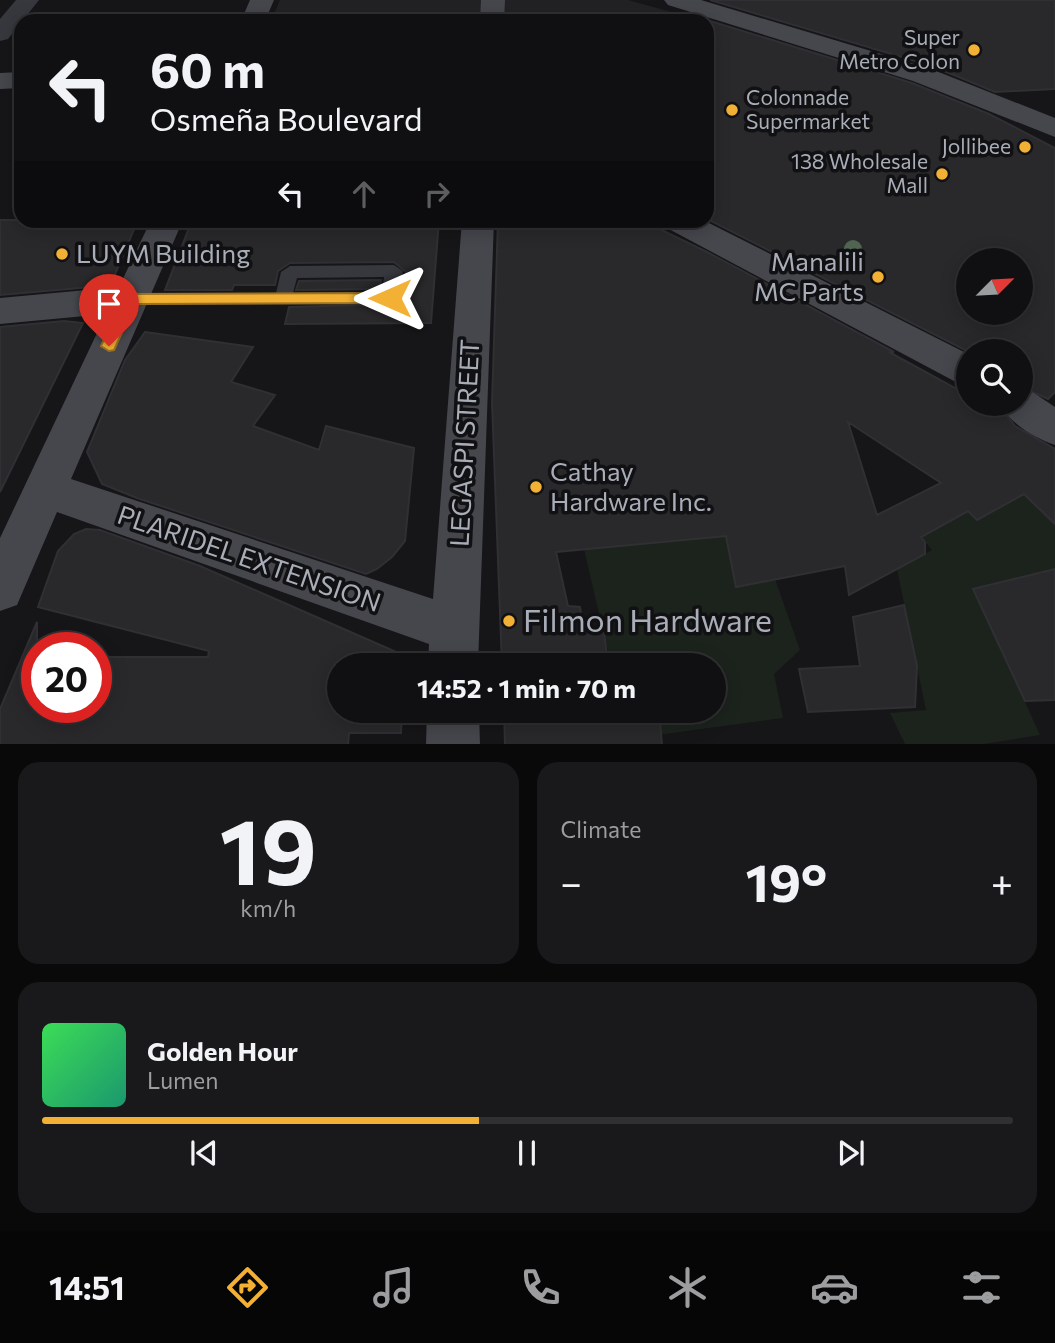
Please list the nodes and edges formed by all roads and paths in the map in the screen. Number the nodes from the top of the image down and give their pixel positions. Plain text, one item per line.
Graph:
1 (28, 0) edge
2 (676, 0) edge
3 (16, 14) edge
4 (14, 17) edge
5 (0, 34) edge
6 (1055, 128) edge
7 (163, 228) edge
8 (478, 228) edge
9 (691, 228) edge
10 (130, 299) junction
11 (283, 299) junction
12 (0, 311) edge
13 (956, 366) edge
14 (1033, 413) edge
15 (1055, 428) edge
16 (44, 489) junction
17 (0, 589) edge
18 (453, 647) edge
19 (453, 723) edge
20 (453, 744) edge

1 - 3 street
2 - 6 street
4 - 5 street
7 - 10 street
8 - 18 street, LEGASPI STREET
9 - 13 street
10 - 11 lane
10 - 12 street
10 - 16 street
11 - 11 lane
14 - 15 street
16 - 17 street
16 - 18 street, PLARIDEL EXTENSION
19 - 20 street

